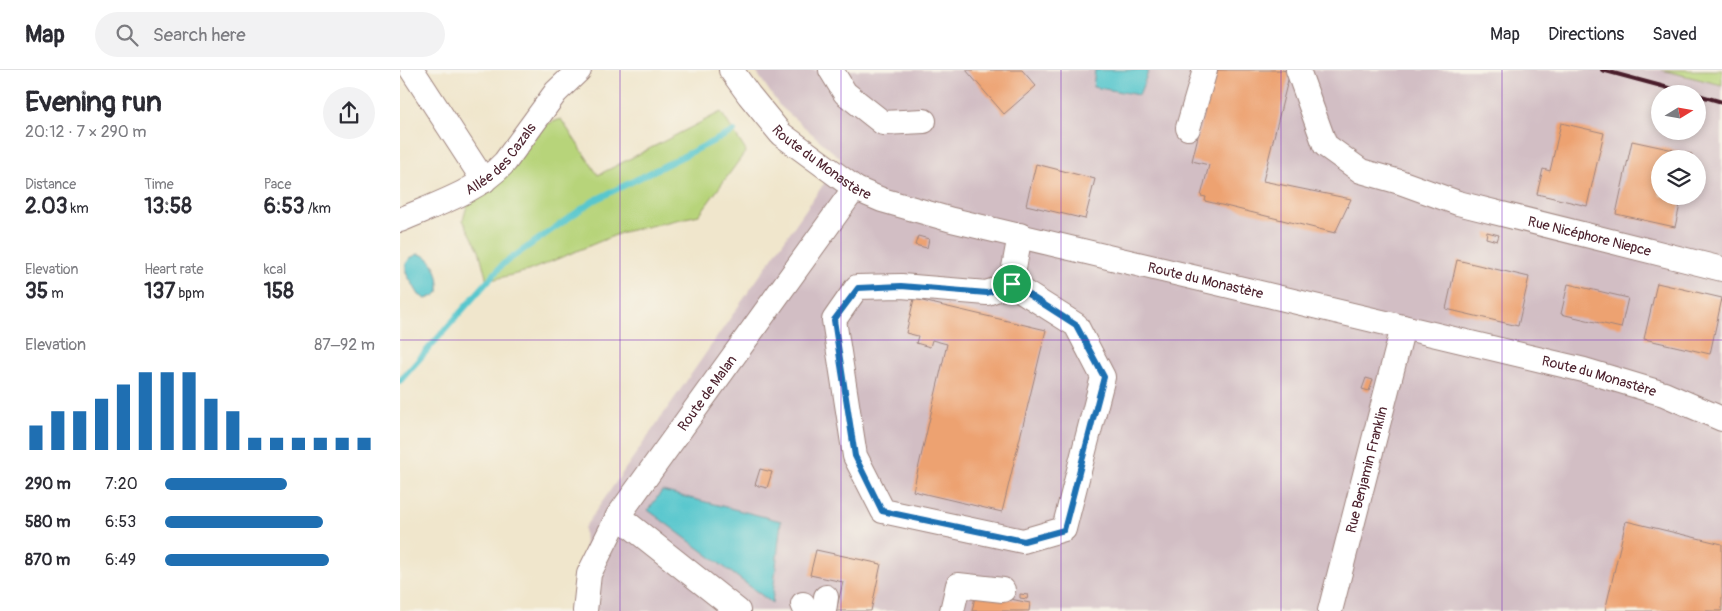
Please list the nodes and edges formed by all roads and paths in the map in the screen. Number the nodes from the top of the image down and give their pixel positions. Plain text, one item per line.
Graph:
1 (412, 70) edge
2 (579, 70) edge
3 (731, 70) edge
4 (831, 70) edge
5 (1205, 70) edge
6 (1298, 70) edge
7 (924, 121) dead end
8 (1188, 128) dead end
9 (484, 181) junction
10 (856, 189) junction
11 (400, 220) edge
12 (1020, 236) junction
13 (1722, 269) edge
14 (1012, 284) junction
15 (1403, 327) junction
16 (1722, 419) edge
17 (618, 516) junction
18 (1003, 590) dead end
19 (585, 611) edge
20 (738, 611) edge
21 (952, 611) edge
22 (1330, 611) edge

1 - 9 street
2 - 9 street, Allée des Cazals
3 - 10 street, Route du Monastère
4 - 7 street
5 - 8 street
6 - 13 street, Rue Nicéphore Niepce
9 - 11 street, Allée des Cazals
10 - 12 street, Route du Monastère
10 - 17 street, Route de Malan
12 - 14 street
12 - 15 street, Route du Monastère
14 - 14 street
15 - 16 street, Route du Monastère
15 - 22 street, Rue Benjamin Franklin
17 - 19 street, Route de Malan
17 - 20 street
18 - 21 street

